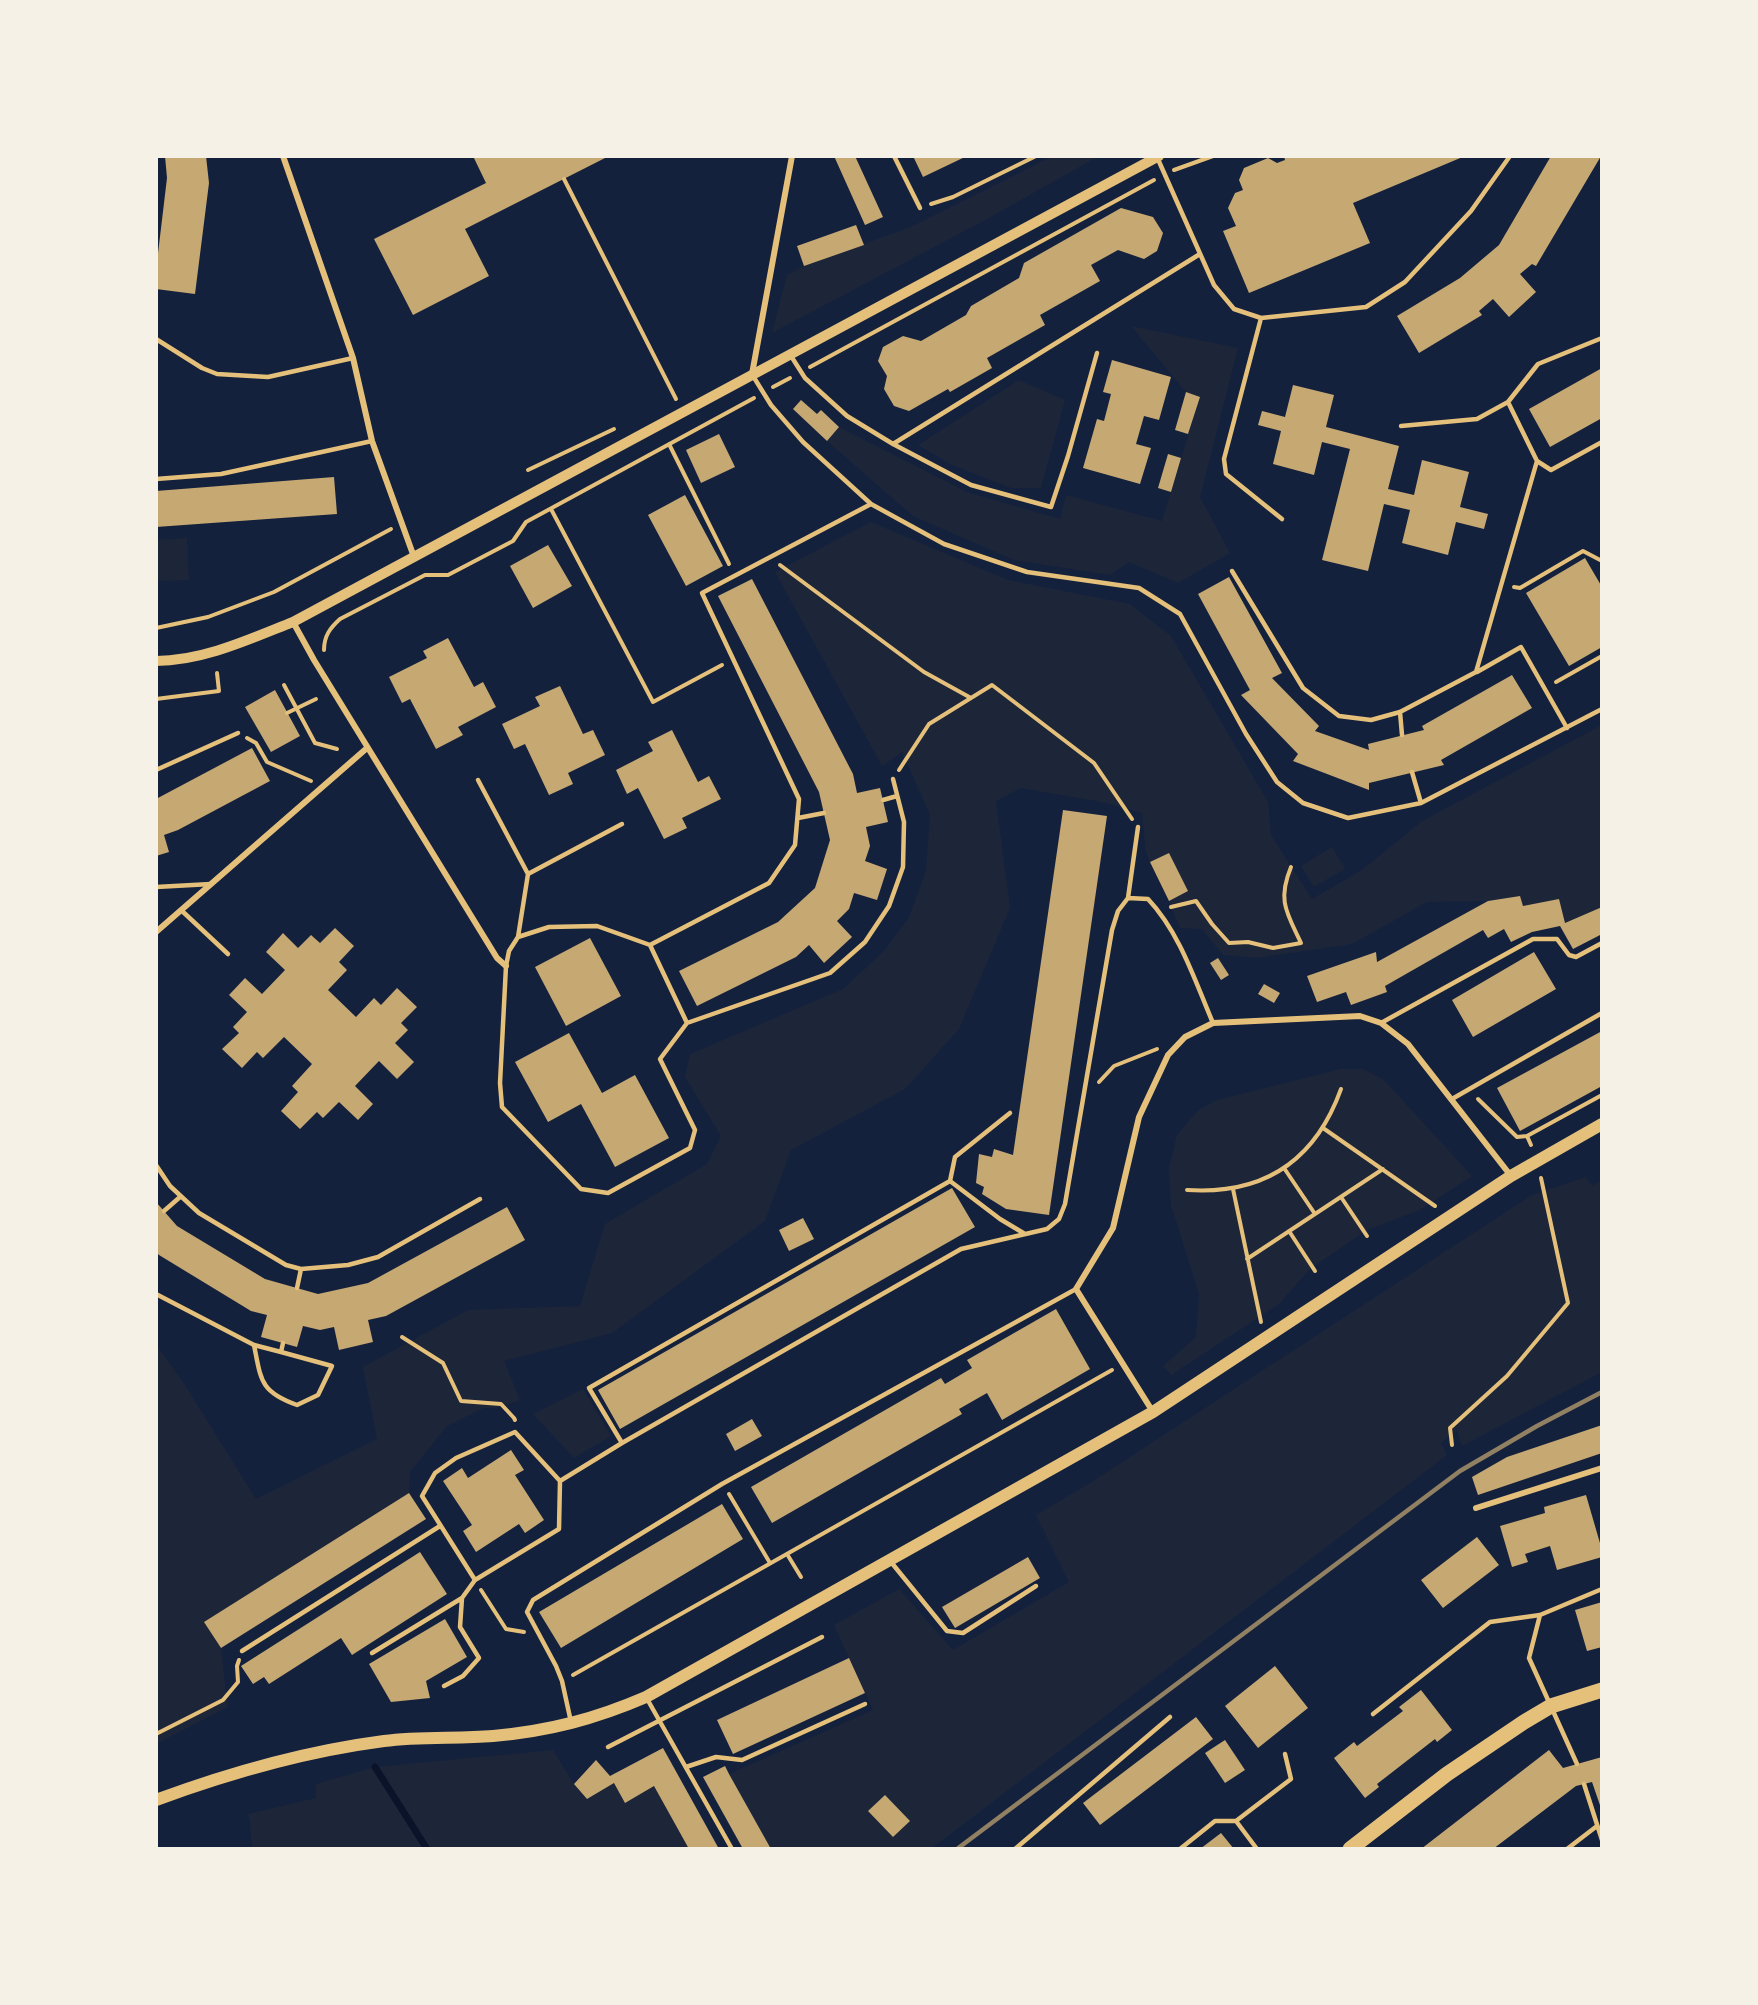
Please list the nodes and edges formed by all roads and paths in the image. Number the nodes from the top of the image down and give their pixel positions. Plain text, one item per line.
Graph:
1 (284, 156) edge
2 (792, 156) edge
3 (894, 156) edge
4 (1036, 156) edge
5 (1158, 156) edge
6 (1213, 156) edge
7 (1510, 156) edge
8 (1165, 174) junction
9 (564, 179) dead end
10 (920, 208) joint
11 (1200, 254) junction
12 (1261, 318) junction
13 (1602, 338) edge
14 (156, 339) edge
15 (1097, 353) dead end
16 (789, 354) junction
17 (353, 358) junction
18 (801, 372) junction
19 (752, 374) junction
20 (764, 393) junction
21 (1508, 402) junction
22 (683, 412) junction
23 (1401, 426) dead end
24 (693, 432) junction
25 (372, 441) junction
26 (1602, 442) edge
27 (669, 444) junction
28 (892, 444) junction
29 (1537, 461) junction
30 (156, 479) edge
31 (871, 504) junction
32 (551, 509) junction
33 (1282, 519) dead end
34 (402, 523) junction
35 (414, 557) junction
36 (770, 557) junction
37 (1602, 561) edge
38 (730, 565) dead end
39 (1233, 571) dead end
40 (1502, 584) junction
41 (293, 622) junction
42 (156, 628) edge
43 (324, 655) dead end
44 (1602, 656) edge
45 (156, 661) edge
46 (709, 672) dead end
47 (1476, 672) junction
48 (217, 673) dead end
49 (284, 685) dead end
50 (1545, 688) junction
51 (971, 698) junction
52 (156, 699) edge
53 (316, 699) dead end
54 (297, 708) junction
55 (1602, 709) edge
56 (1400, 712) junction
57 (287, 713) dead end
58 (1567, 728) junction
59 (238, 733) joint
60 (1401, 735) dead end
61 (367, 748) junction
62 (337, 749) dead end
63 (906, 758) dead end
64 (156, 770) edge
65 (1412, 772) dead end
66 (893, 779) dead end
67 (478, 780) dead end
68 (322, 788) junction
69 (897, 796) junction
70 (883, 800) dead end
71 (1421, 804) junction
72 (824, 813) dead end
73 (798, 818) junction
74 (622, 824) dead end
75 (1138, 827) joint
76 (1292, 867) dead end
77 (528, 874) junction
78 (211, 884) junction
79 (156, 887) edge
80 (1128, 898) junction
81 (181, 910) junction
82 (1162, 915) junction
83 (156, 932) edge
84 (518, 936) junction
85 (1602, 944) edge
86 (650, 945) junction
87 (228, 954) dead end
88 (506, 966) junction
89 (1602, 1013) edge
90 (687, 1023) junction
91 (1213, 1023) junction
92 (1382, 1023) junction
93 (1185, 1037) junction
94 (1341, 1089) dead end
95 (1469, 1090) junction
96 (1602, 1095) edge
97 (1084, 1097) junction
98 (1452, 1099) junction
99 (1010, 1113) dead end
100 (1602, 1124) edge
101 (1323, 1128) junction
102 (1538, 1160) junction
103 (156, 1165) edge
104 (1284, 1168) junction
105 (1383, 1169) junction
106 (1511, 1176) junction
107 (950, 1181) junction
108 (1233, 1189) junction
109 (1187, 1190) dead end
110 (180, 1197) junction
111 (1341, 1197) junction
112 (480, 1199) dead end
113 (1435, 1206) dead end
114 (164, 1211) dead end
115 (1315, 1214) junction
116 (1289, 1232) junction
117 (1024, 1234) junction
118 (1367, 1236) dead end
119 (1247, 1259) junction
120 (301, 1269) junction
121 (1315, 1271) dead end
122 (297, 1288) dead end
123 (1076, 1289) junction
124 (156, 1294) edge
125 (1261, 1322) dead end
126 (402, 1337) dead end
127 (283, 1343) dead end
128 (254, 1345) junction
129 (281, 1352) junction
130 (1112, 1370) dead end
131 (1153, 1412) junction
132 (514, 1418) dead end
133 (622, 1443) junction
134 (1452, 1445) dead end
135 (1602, 1468) edge
136 (560, 1481) junction
137 (723, 1484) junction
138 (1476, 1508) dead end
139 (440, 1526) junction
140 (787, 1554) junction
141 (890, 1560) junction
142 (770, 1563) junction
143 (801, 1577) dead end
144 (475, 1580) junction
145 (1036, 1586) dead end
146 (1602, 1589) edge
147 (484, 1595) dead end
148 (462, 1598) junction
149 (1540, 1615) junction
150 (506, 1629) dead end
151 (822, 1637) dead end
152 (242, 1651) joint
153 (372, 1653) dead end
154 (562, 1681) junction
155 (444, 1686) dead end
156 (1602, 1690) edge
157 (646, 1697) junction
158 (865, 1704) dead end
159 (1551, 1706) junction
160 (1373, 1714) dead end
161 (1170, 1717) dead end
162 (660, 1720) junction
163 (571, 1724) junction
164 (156, 1734) edge
165 (608, 1747) dead end
166 (1285, 1754) dead end
167 (1577, 1764) dead end
168 (686, 1767) junction
169 (1584, 1784) dead end
170 (156, 1800) edge
171 (1236, 1821) junction
172 (1597, 1826) junction
173 (1602, 1840) edge
174 (732, 1849) edge
175 (1015, 1849) edge
176 (1180, 1849) edge
177 (1257, 1849) edge
178 (1350, 1849) edge
179 (1567, 1849) edge

1 - 17 street
2 - 19 street
3 - 10 lane
4 - 10 path
5 - 8 lane
5 - 16 street
6 - 8 path
7 - 12 lane
8 - 11 lane
8 - 18 path
9 - 22 path
11 - 12 lane
11 - 28 lane
12 - 33 lane
13 - 21 lane
14 - 17 lane
15 - 28 lane
16 - 18 lane
16 - 19 street
17 - 25 street
18 - 20 path
18 - 28 lane
19 - 20 lane
19 - 22 street
20 - 24 path
20 - 31 lane
21 - 23 lane
21 - 29 lane
22 - 24 path
22 - 35 street
24 - 27 path
25 - 30 lane
25 - 34 street
26 - 29 lane
27 - 32 path
27 - 38 path
29 - 40 lane
31 - 36 lane
31 - 71 lane
32 - 43 path
32 - 46 path
34 - 35 street
34 - 42 path
35 - 41 street
36 - 51 path
36 - 73 lane
37 - 40 path
39 - 56 lane
40 - 47 lane
41 - 45 street
41 - 61 street
44 - 50 path
47 - 50 lane
47 - 56 lane
48 - 52 path
49 - 54 path
50 - 58 lane
51 - 63 path
51 - 75 path
53 - 54 path
54 - 57 path
54 - 62 path
55 - 58 lane
56 - 60 lane
58 - 71 lane
59 - 64 lane
59 - 68 path
61 - 68 street
61 - 88 street
65 - 71 lane
66 - 69 lane
67 - 77 lane
68 - 78 street
69 - 70 lane
69 - 90 lane
72 - 73 lane
73 - 86 lane
74 - 77 lane
75 - 80 lane
76 - 82 path
77 - 84 lane
78 - 79 lane
78 - 81 street
80 - 82 lane
80 - 97 lane
81 - 83 street
81 - 87 lane
82 - 91 lane
84 - 86 lane
84 - 88 lane
85 - 92 lane
86 - 90 lane
88 - 90 lane
89 - 95 lane
91 - 92 street
91 - 93 street
92 - 98 street
93 - 97 path
93 - 123 street
94 - 101 path
95 - 96 path
95 - 98 lane
97 - 117 lane
98 - 106 street
99 - 107 lane
100 - 102 main road
101 - 104 path
101 - 105 path
102 - 106 main road
102 - 134 path
103 - 110 lane
104 - 108 path
104 - 115 path
105 - 111 path
105 - 113 path
106 - 131 main road
107 - 117 lane
107 - 133 lane
108 - 109 path
108 - 119 path
110 - 114 lane
110 - 120 lane
111 - 115 path
111 - 118 path
112 - 120 lane
115 - 116 path
116 - 119 path
116 - 121 path
117 - 133 lane
119 - 125 path
120 - 122 lane
123 - 131 street
123 - 137 lane
124 - 128 lane
126 - 132 path
127 - 129 lane
128 - 129 lane
128 - 129 lane
130 - 140 path
131 - 141 main road
133 - 136 lane
135 - 138 street
136 - 139 lane
136 - 144 lane
137 - 142 path
137 - 154 lane
139 - 144 lane
139 - 152 lane
140 - 142 path
140 - 143 path
141 - 145 lane
141 - 157 main road
142 - 154 path
144 - 148 lane
146 - 149 lane
147 - 150 path
148 - 153 lane
148 - 155 lane
149 - 159 lane
149 - 160 lane
151 - 162 lane
152 - 164 path
154 - 163 lane
156 - 159 main road
157 - 162 lane
157 - 163 main road
158 - 168 lane
159 - 167 lane
159 - 178 main road
161 - 175 lane
162 - 165 lane
162 - 168 lane
163 - 170 main road
166 - 171 lane
168 - 174 lane
169 - 172 lane
171 - 176 lane
171 - 177 lane
172 - 173 lane
172 - 179 lane

